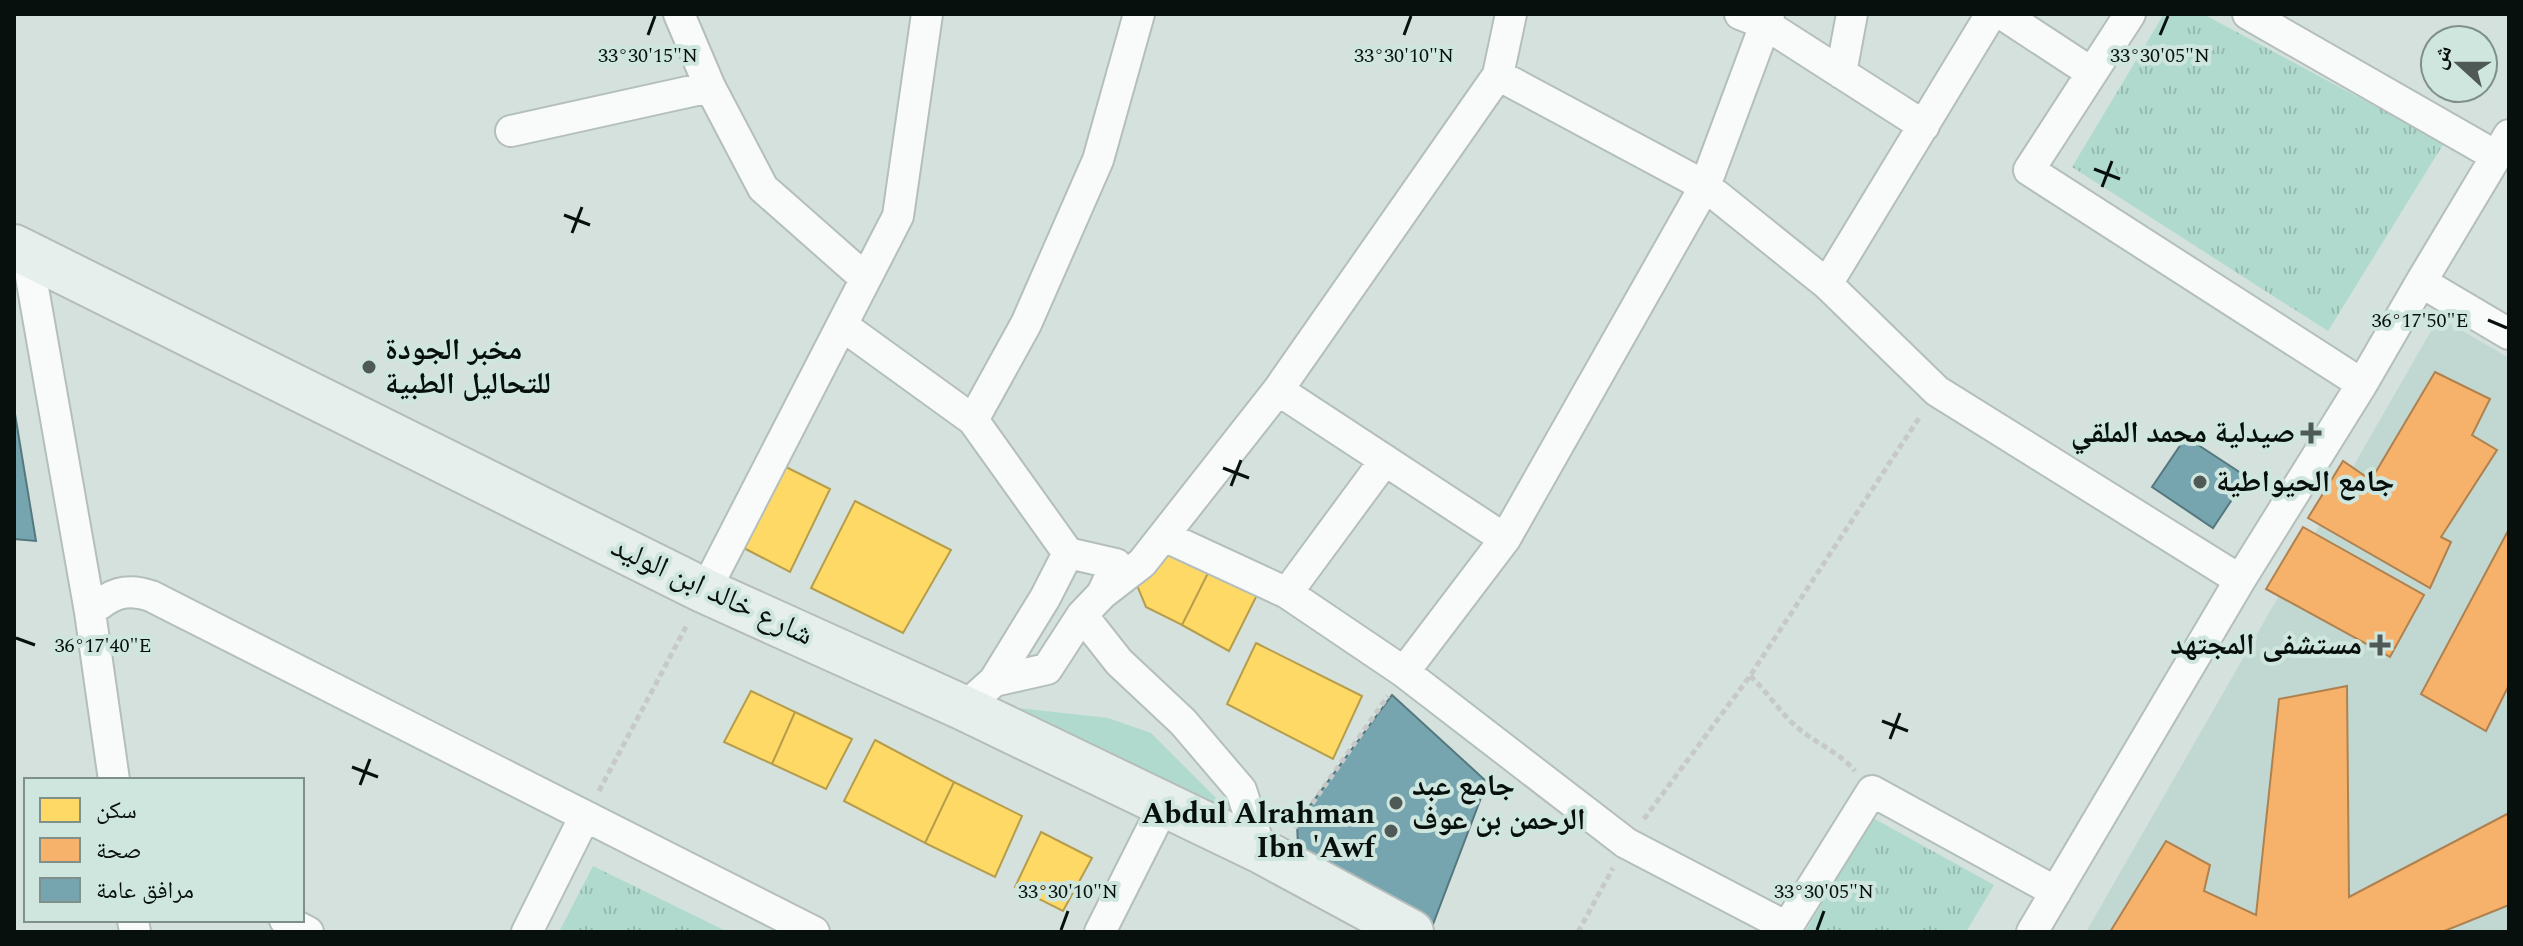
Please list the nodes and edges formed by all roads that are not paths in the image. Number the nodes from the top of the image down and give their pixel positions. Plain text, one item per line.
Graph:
1 (679, 14) edge
2 (927, 14) edge
3 (1139, 14) edge
4 (1511, 14) edge
5 (1852, 14) edge
6 (1991, 14) edge
7 (2002, 14) edge
8 (2130, 14) edge
9 (2248, 14) edge
10 (1758, 17) edge
11 (1841, 73) junction
12 (2092, 73) junction
13 (1498, 75) junction
14 (710, 87) junction
15 (1924, 126) junction
16 (511, 131) dead end
17 (2503, 146) edge
18 (1705, 186) junction
19 (20, 250) edge
20 (865, 278) junction
21 (2421, 282) junction
22 (1827, 284) junction
23 (843, 326) junction
24 (2509, 334) edge
25 (2362, 384) junction
26 (1278, 390) junction
27 (973, 420) junction
28 (1385, 460) junction
29 (1164, 536) junction
30 (1505, 539) junction
31 (1068, 553) junction
32 (2240, 580) junction
33 (705, 591) junction
34 (1287, 593) junction
35 (1092, 604) junction
36 (90, 612) junction
37 (1404, 672) junction
38 (979, 694) junction
39 (114, 778) edge
40 (1164, 805) junction
41 (585, 816) junction
42 (1270, 856) junction
43 (2056, 892) junction
44 (289, 922) edge
45 (1786, 930) edge
46 (308, 932) edge
47 (527, 932) edge
48 (814, 932) edge
49 (1100, 932) edge
50 (1411, 932) edge
51 (2032, 932) edge

1 - 14 street
2 - 20 street
3 - 27 street
4 - 13 street
5 - 11 street
6 - 15 street
7 - 12 street
8 - 12 street
9 - 17 street
10 - 11 street
10 - 18 street
11 - 15 street
12 - 25 street
13 - 18 street
13 - 26 street
14 - 16 street
14 - 20 street
15 - 22 street
17 - 21 street
18 - 22 street
18 - 30 street
19 - 33 main road, شارع خالد ابن الوليد
19 - 36 street
20 - 23 street
21 - 24 street
21 - 25 street
22 - 32 street
23 - 27 street
23 - 33 street
25 - 32 street
26 - 28 street
26 - 29 street
27 - 31 street
28 - 30 street
28 - 34 street
29 - 34 street
29 - 35 street
30 - 37 street
31 - 35 street
31 - 38 street
32 - 43 street
33 - 38 main road, شارع خالد ابن الوليد
34 - 37 street
35 - 38 street
35 - 42 street
36 - 39 street
36 - 41 street
37 - 45 street
38 - 40 main road, شارع خالد ابن الوليد
40 - 42 main road, شارع خالد ابن الوليد
40 - 49 street
41 - 47 street
41 - 48 street
42 - 50 main road, شارع خالد ابن الوليد
43 - 45 street
43 - 51 street
44 - 46 street

